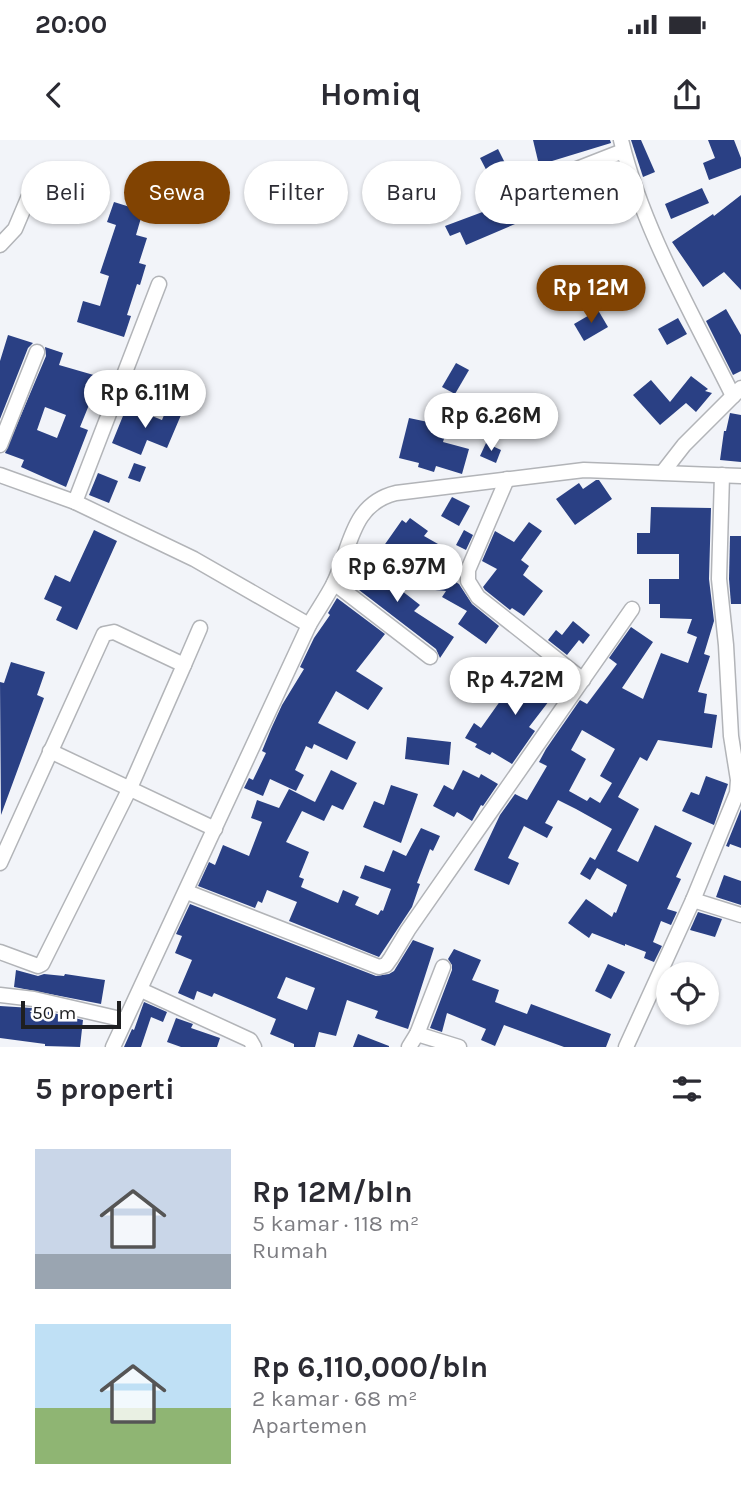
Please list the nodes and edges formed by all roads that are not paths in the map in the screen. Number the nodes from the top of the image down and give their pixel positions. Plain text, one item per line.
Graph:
1 (622, 145) edge
2 (586, 161) edge
3 (21, 215) edge
4 (0, 245) edge
5 (159, 284) dead end
6 (37, 352) dead end
7 (737, 392) edge
8 (0, 445) edge
9 (663, 472) junction
10 (0, 475) edge
11 (722, 475) junction
12 (741, 476) edge
13 (507, 479) junction
14 (75, 502) junction
15 (334, 583) junction
16 (632, 609) dead end
17 (309, 625) junction
18 (200, 628) dead end
19 (430, 657) dead end
20 (184, 665) junction
21 (583, 680) junction
22 (50, 751) junction
23 (130, 788) junction
24 (215, 829) junction
25 (0, 863) edge
26 (187, 892) junction
27 (693, 900) junction
28 (741, 915) edge
29 (0, 952) edge
30 (443, 967) dead end
31 (141, 990) junction
32 (0, 995) edge
33 (125, 1020) junction
34 (413, 1041) edge
35 (113, 1047) edge
36 (254, 1047) edge
37 (459, 1047) edge
38 (626, 1047) edge

1 - 2 street
1 - 7 street
3 - 4 street
5 - 14 street
6 - 8 street
7 - 9 street
9 - 11 street
9 - 13 street
10 - 14 street
11 - 12 street
11 - 27 street
13 - 15 street
13 - 21 street
14 - 17 street
15 - 17 street
15 - 19 street
16 - 21 street
17 - 24 street
18 - 20 street
20 - 22 street
20 - 23 street
21 - 26 street
22 - 23 street
22 - 25 street
23 - 24 street
23 - 29 street
24 - 26 street
26 - 31 street
27 - 28 street
27 - 38 street
30 - 34 street
31 - 33 street
31 - 36 street
32 - 33 street
33 - 35 street
34 - 37 street

